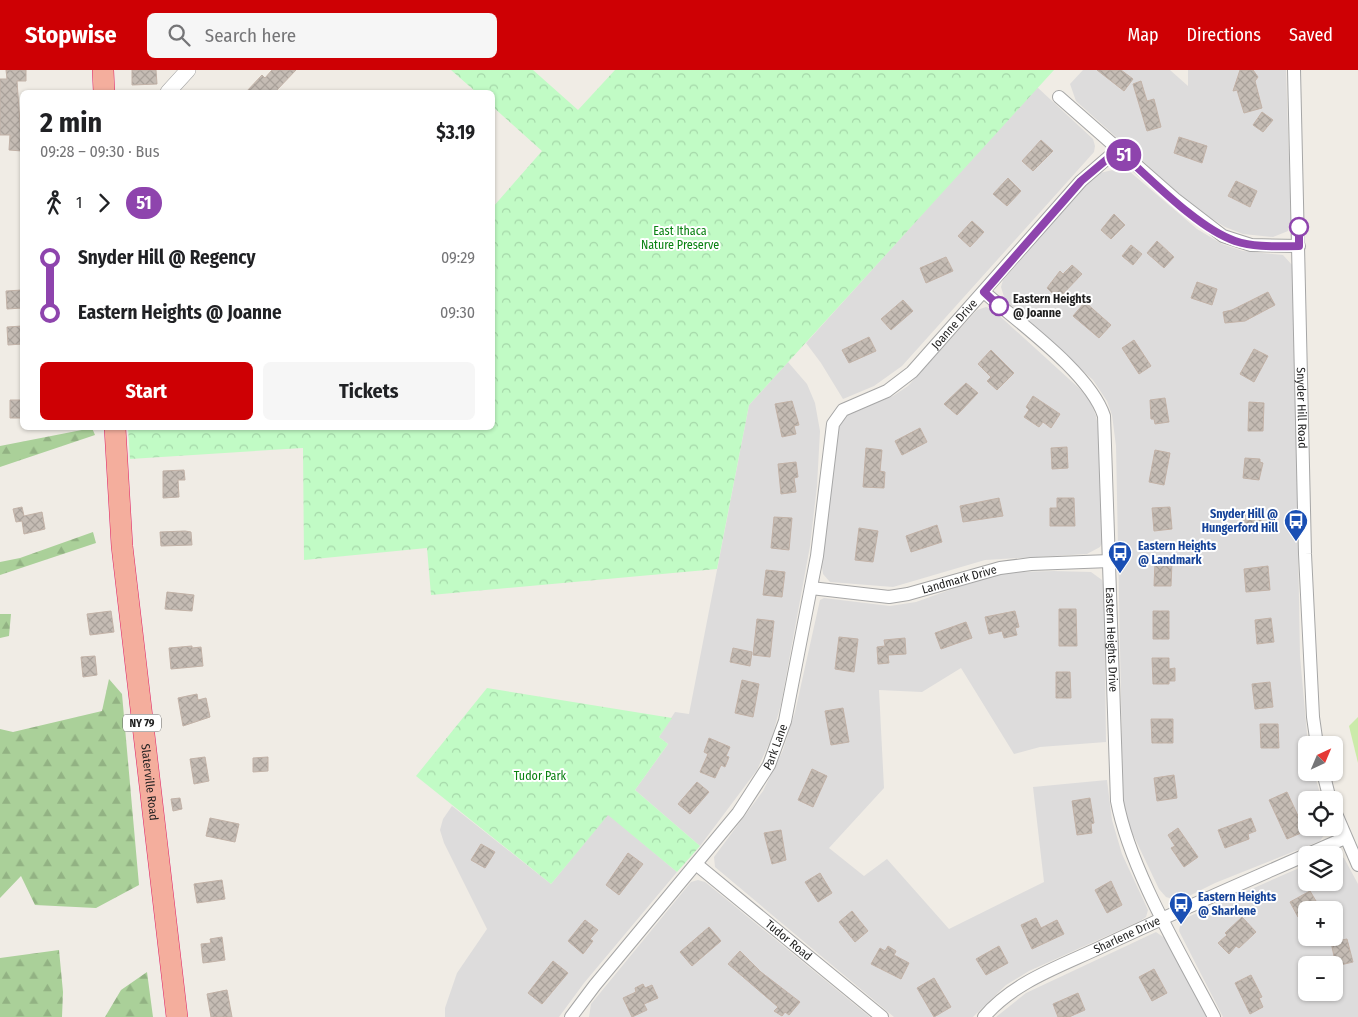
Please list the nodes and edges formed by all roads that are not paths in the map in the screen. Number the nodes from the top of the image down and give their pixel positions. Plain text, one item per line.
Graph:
1 (103, 70) edge
2 (188, 70) edge
3 (1294, 70) edge
4 (104, 90) edge
5 (170, 90) edge
6 (1059, 97) dead end
7 (1118, 150) junction
8 (1299, 246) junction
9 (984, 292) junction
10 (837, 415) joint
11 (115, 430) edge
12 (1110, 561) junction
13 (811, 588) junction
14 (1316, 736) edge
15 (1343, 833) edge
16 (1345, 838) junction
17 (1327, 846) edge
18 (1298, 859) edge
19 (696, 864) junction
20 (1358, 864) edge
21 (1163, 918) junction
22 (177, 1017) edge
23 (572, 1017) edge
24 (882, 1017) edge
25 (984, 1017) edge
26 (1214, 1017) edge

1 - 4 highway
2 - 5 street
3 - 8 street, Snyder Hill Road
6 - 7 street
7 - 8 street
7 - 9 street, Joanne Drive
8 - 14 street, Snyder Hill Road
9 - 10 street, Joanne Drive
9 - 12 street, Eastern Heights Drive
10 - 13 street, Park Lane
11 - 22 highway, Slaterville Road / NY 79
12 - 13 street, Landmark Drive
12 - 21 street, Eastern Heights Drive
13 - 19 street, Park Lane
15 - 16 street
16 - 17 street, Sharlene Drive
16 - 20 street
18 - 21 street, Sharlene Drive
19 - 23 street, Park Lane
19 - 24 street, Tudor Road
21 - 25 street, Sharlene Drive
21 - 26 street, Eastern Heights Drive

